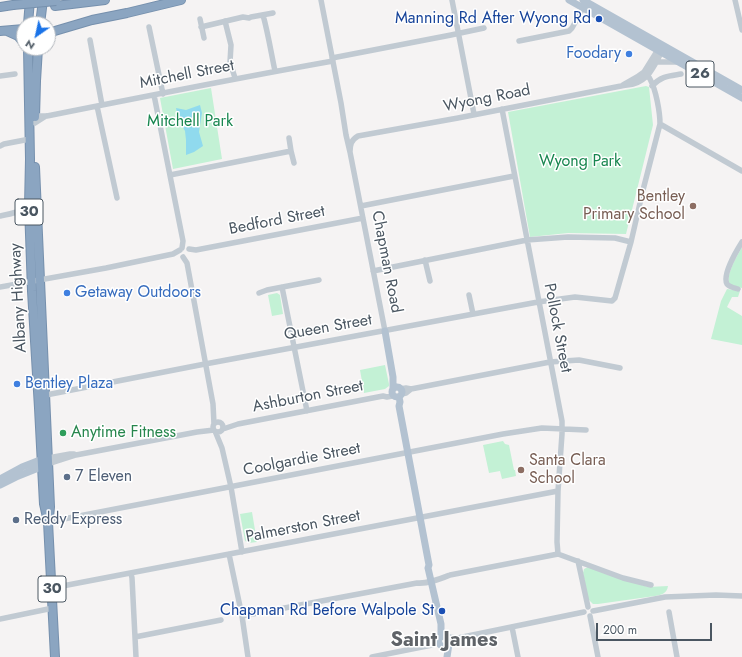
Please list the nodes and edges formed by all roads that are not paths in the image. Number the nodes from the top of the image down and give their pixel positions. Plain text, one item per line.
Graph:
1 (30, 0) edge
2 (43, 0) edge
3 (105, 0) edge
4 (181, 0) edge
5 (321, 0) edge
6 (452, 0) edge
7 (569, 0) edge
8 (735, 0) edge
9 (58, 2) edge
10 (583, 4) edge
11 (0, 7) edge
12 (13, 8) junction
13 (0, 12) edge
14 (273, 13) dead end
15 (263, 15) junction
16 (29, 16) edge
17 (41, 16) edge
18 (200, 19) dead end
19 (225, 21) junction
20 (73, 25) junction
21 (56, 26) edge
22 (149, 27) dead end
23 (201, 27) junction
24 (484, 28) dead end
25 (16, 30) edge
26 (56, 30) edge
27 (742, 30) edge
28 (3, 31) edge
29 (458, 34) junction
30 (16, 35) edge
31 (204, 38) dead end
32 (90, 40) dead end
33 (519, 41) dead end
34 (661, 48) junction
35 (28, 56) edge
36 (38, 56) edge
37 (333, 59) junction
38 (657, 62) junction
39 (677, 62) junction
40 (275, 71) junction
41 (15, 74) dead end
42 (681, 74) dead end
43 (644, 75) junction
44 (0, 76) edge
45 (235, 78) junction
46 (652, 86) junction
47 (742, 90) edge
48 (163, 94) junction
49 (154, 95) junction
50 (742, 98) edge
51 (100, 106) junction
52 (502, 109) junction
53 (474, 114) junction
54 (35, 119) junction
55 (660, 124) junction
56 (289, 138) dead end
57 (30, 141) junction
58 (0, 147) edge
59 (291, 151) junction
60 (350, 152) junction
61 (294, 162) dead end
62 (742, 171) edge
63 (170, 175) junction
64 (514, 176) junction
65 (117, 198) dead end
66 (361, 206) junction
67 (29, 211) junction
68 (0, 216) edge
69 (363, 218) junction
70 (527, 240) junction
71 (631, 242) junction
72 (742, 242) edge
73 (185, 252) junction
74 (425, 260) junction
75 (373, 270) junction
76 (319, 280) dead end
77 (36, 281) junction
78 (430, 281) dead end
79 (0, 288) edge
80 (282, 288) junction
81 (738, 289) dead end
82 (259, 294) dead end
83 (469, 295) dead end
84 (538, 302) junction
85 (473, 314) junction
86 (384, 331) junction
87 (294, 347) junction
88 (550, 362) junction
89 (206, 364) junction
90 (620, 368) dead end
91 (396, 392) junction
92 (46, 395) junction
93 (307, 411) junction
94 (238, 424) junction
95 (216, 426) junction
96 (562, 428) junction
97 (223, 430) junction
98 (586, 430) dead end
99 (222, 448) junction
100 (408, 452) junction
101 (45, 462) junction
102 (0, 479) edge
103 (0, 485) edge
104 (231, 487) junction
105 (558, 491) junction
106 (420, 518) junction
107 (48, 522) junction
108 (242, 552) junction
109 (229, 554) junction
110 (558, 554) junction
111 (578, 561) junction
112 (130, 573) junction
113 (432, 579) junction
114 (651, 585) dead end
115 (52, 588) junction
116 (742, 596) edge
117 (53, 608) junction
118 (586, 610) junction
119 (669, 612) dead end
120 (591, 613) junction
121 (242, 616) junction
122 (0, 619) edge
123 (221, 620) dead end
124 (512, 626) junction
125 (135, 637) junction
126 (444, 641) junction
127 (447, 656) edge
128 (55, 657) edge
129 (136, 657) edge
130 (248, 657) edge
131 (372, 657) edge
132 (518, 657) edge
133 (598, 657) edge
134 (677, 657) edge

1 - 16 highway
2 - 17 highway
3 - 9 highway
4 - 20 highway
5 - 37 street, Chapman Road
6 - 29 street
7 - 10 main road, 26
8 - 27 street
9 - 12 highway
10 - 33 street
10 - 34 main road, 26
11 - 12 highway
12 - 13 highway
14 - 15 street
15 - 19 street
15 - 40 street
18 - 23 street
19 - 23 street
19 - 45 street
20 - 21 highway
20 - 26 highway
22 - 48 street
23 - 31 street
24 - 29 street, Mitchell Street
25 - 28 highway
28 - 30 highway
29 - 37 street, Mitchell Street
29 - 53 street
32 - 51 street
34 - 38 street
34 - 39 main road, 26
34 - 43 street
34 - 47 main road, 26
35 - 57 highway, Albany Highway / 30
36 - 54 highway, Albany Highway / 30
37 - 40 street, Mitchell Street
37 - 60 street, Chapman Road
38 - 39 street
38 - 43 street
39 - 50 main road, 26
40 - 45 street, Mitchell Street
41 - 44 street
42 - 46 street
43 - 46 street
43 - 52 street, Wyong Road
45 - 48 street, Mitchell Street
46 - 55 street
48 - 49 street, Mitchell Street
49 - 51 street, Mitchell Street
49 - 63 street
51 - 54 street, Mitchell Street
51 - 65 street
52 - 53 street, Wyong Road
52 - 64 street, Pollock Street
53 - 60 street, Wyong Road
54 - 77 highway, Albany Highway / 30
55 - 62 street
55 - 71 street
56 - 59 street
57 - 58 street
57 - 67 highway, Albany Highway / 30
59 - 61 street
59 - 63 street
60 - 66 street, Chapman Road
63 - 73 street
64 - 66 street
64 - 70 street, Pollock Street
66 - 69 street, Chapman Road
67 - 68 street
67 - 77 highway, Albany Highway / 30
69 - 73 street, Bedford Street
69 - 75 street, Chapman Road
70 - 71 street
70 - 74 street
70 - 84 street, Pollock Street
71 - 84 street, Queen Street
72 - 81 street
73 - 77 street
73 - 89 street
74 - 75 street
74 - 78 street
75 - 86 street, Chapman Road
76 - 80 street
77 - 79 street
77 - 92 highway, Albany Highway / 30
77 - 101 highway, Albany Highway / 30
80 - 82 street
80 - 87 street
83 - 85 street
84 - 85 street, Queen Street
84 - 88 street, Pollock Street
85 - 86 street, Queen Street
86 - 87 street, Queen Street
86 - 91 main road, Chapman Road
87 - 89 street, Queen Street
87 - 93 street
88 - 90 street, Ashburton Street
88 - 91 street, Ashburton Street
88 - 96 street, Pollock Street
89 - 92 street, Queen Street
89 - 95 street
91 - 93 street, Ashburton Street
91 - 100 main road, Chapman Road
92 - 101 highway, Albany Highway / 30
93 - 94 street, Ashburton Street
94 - 95 street, Ashburton Street
94 - 97 street, Ashburton Street
95 - 97 street, Ashburton Street
95 - 99 street
95 - 101 street, Ashburton Street
96 - 98 street, Coolgardie Street
96 - 100 street, Coolgardie Street
96 - 105 street, Pollock Street
97 - 99 street
99 - 104 street
100 - 104 street, Coolgardie Street
100 - 106 main road, Chapman Road
101 - 102 main road
101 - 103 main road
101 - 107 highway, Albany Highway / 30
104 - 107 street, Coolgardie Street
104 - 108 street
105 - 106 street, Palmerston Street
105 - 110 street, Pollock Street
106 - 108 street, Palmerston Street
106 - 113 main road, Chapman Road
107 - 115 highway, Albany Highway / 30
108 - 109 street, Palmerston Street
109 - 112 street, Palmerston Street
109 - 121 street
110 - 111 street
110 - 113 street
111 - 114 street
111 - 118 street
112 - 115 street, Palmerston Street
112 - 125 street
113 - 121 street
113 - 126 main road, Chapman Road
115 - 117 highway, Albany Highway / 30
116 - 120 street
117 - 122 street
117 - 128 highway, Albany Highway / 30
118 - 120 street
118 - 124 street
119 - 134 street
120 - 133 street
121 - 130 street
123 - 125 street
124 - 126 street
124 - 132 street
125 - 129 street
126 - 127 main road, Chapman Road
126 - 131 street

